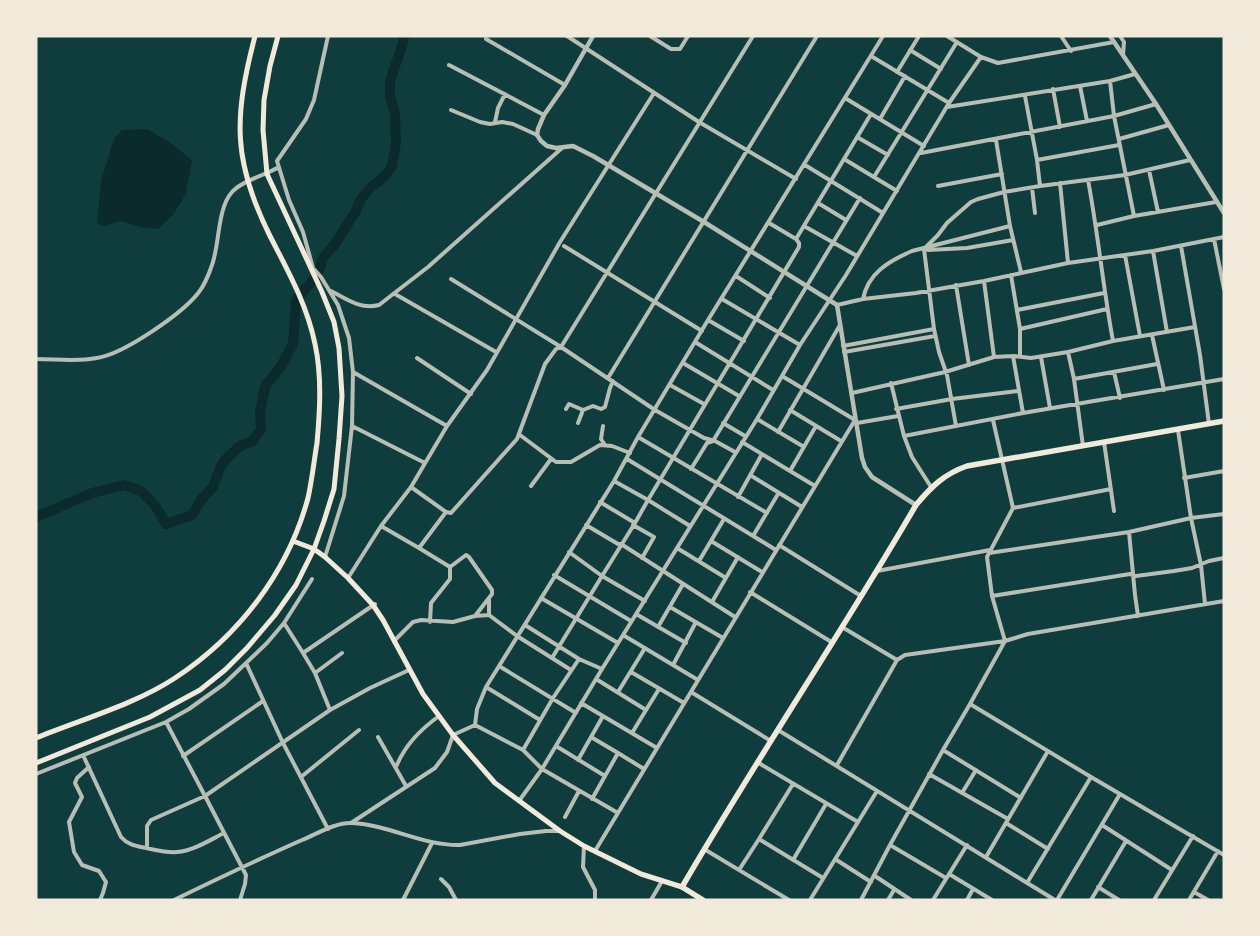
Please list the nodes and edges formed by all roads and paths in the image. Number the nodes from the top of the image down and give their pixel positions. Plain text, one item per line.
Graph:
1 (255, 36) edge
2 (278, 36) edge
3 (328, 36) edge
4 (567, 36) edge
5 (593, 36) edge
6 (650, 36) edge
7 (688, 36) edge
8 (753, 36) edge
9 (817, 36) edge
10 (883, 36) edge
11 (919, 36) edge
12 (947, 36) edge
13 (1061, 36) edge
14 (1110, 36) edge
15 (1120, 36) edge
16 (486, 39) dead end
17 (956, 42) junction
18 (1114, 42) junction
19 (586, 48) junction
20 (910, 50) junction
21 (1071, 51) junction
22 (1123, 55) junction
23 (871, 56) junction
24 (981, 57) junction
25 (449, 65) dead end
26 (941, 68) junction
27 (897, 72) junction
28 (1135, 74) junction
29 (905, 76) junction
30 (1110, 81) junction
31 (564, 85) junction
32 (1080, 86) junction
33 (1053, 89) junction
34 (928, 90) junction
35 (654, 93) junction
36 (504, 94) junction
37 (1026, 96) junction
38 (845, 98) junction
39 (950, 103) junction
40 (1156, 104) junction
41 (947, 107) junction
42 (450, 110) dead end
43 (871, 114) junction
44 (544, 115) junction
45 (1114, 116) junction
46 (880, 119) junction
47 (1087, 121) junction
48 (495, 122) junction
49 (699, 122) junction
50 (1169, 126) junction
51 (1060, 127) junction
52 (1033, 131) junction
53 (902, 132) junction
54 (537, 135) junction
55 (857, 137) junction
56 (1119, 139) junction
57 (996, 140) junction
58 (1119, 145) junction
59 (924, 146) junction
60 (562, 148) junction
61 (747, 150) junction
62 (920, 153) junction
63 (888, 155) junction
64 (844, 159) junction
65 (1037, 160) junction
66 (1190, 160) junction
67 (609, 165) junction
68 (805, 165) junction
69 (279, 167) junction
70 (1149, 170) junction
71 (267, 174) junction
72 (1002, 174) junction
73 (1125, 175) junction
74 (874, 177) junction
75 (796, 179) junction
76 (1088, 180) junction
77 (831, 181) junction
78 (247, 182) junction
79 (1060, 183) junction
80 (938, 186) dead end
81 (1040, 186) junction
82 (1032, 188) junction
83 (897, 191) junction
84 (1004, 192) junction
85 (656, 194) junction
86 (860, 198) junction
87 (1216, 202) junction
88 (818, 203) junction
89 (1158, 212) junction
90 (883, 213) junction
91 (1035, 213) dead end
92 (1224, 213) edge
93 (1134, 216) junction
94 (846, 220) junction
95 (704, 222) junction
96 (769, 223) junction
97 (1097, 225) junction
98 (804, 226) junction
99 (1010, 226) junction
100 (1224, 238) edge
101 (796, 239) junction
102 (1214, 239) junction
103 (1013, 240) junction
104 (833, 242) junction
105 (564, 246) dead end
106 (1181, 246) junction
107 (924, 249) junction
108 (1154, 251) junction
109 (751, 252) junction
110 (1126, 255) junction
111 (857, 256) junction
112 (1101, 258) junction
113 (1068, 263) junction
114 (607, 272) junction
115 (1021, 272) junction
116 (785, 273) junction
117 (1011, 275) junction
118 (736, 276) junction
119 (451, 279) dead end
120 (984, 281) junction
121 (956, 285) junction
122 (807, 287) junction
123 (1224, 289) edge
124 (929, 290) junction
125 (330, 291) junction
126 (395, 294) junction
127 (1104, 294) junction
128 (770, 298) junction
129 (722, 299) junction
130 (863, 299) junction
131 (830, 300) junction
132 (655, 301) junction
133 (837, 305) junction
134 (1107, 309) junction
135 (1017, 310) junction
136 (516, 319) junction
137 (757, 319) junction
138 (708, 320) junction
139 (840, 325) junction
140 (1195, 327) junction
141 (934, 329) junction
142 (1020, 329) junction
143 (702, 331) junction
144 (1167, 332) junction
145 (779, 333) junction
146 (1152, 335) junction
147 (935, 336) junction
148 (1140, 336) junction
149 (744, 341) junction
150 (1113, 341) junction
151 (695, 342) junction
152 (800, 345) junction
153 (561, 347) junction
154 (844, 349) junction
155 (496, 352) junction
156 (1068, 352) junction
157 (1013, 356) junction
158 (1020, 356) junction
159 (1041, 357) junction
160 (417, 358) dead end
161 (994, 358) junction
162 (36, 359) edge
163 (683, 363) junction
164 (729, 364) junction
165 (1157, 364) junction
166 (969, 366) junction
167 (353, 372) junction
168 (945, 372) junction
169 (1114, 372) junction
170 (782, 376) junction
171 (752, 377) junction
172 (608, 378) junction
173 (1224, 379) edge
174 (1074, 380) junction
175 (613, 382) junction
176 (1204, 382) junction
177 (717, 383) junction
178 (891, 383) junction
179 (670, 385) junction
180 (802, 389) junction
181 (773, 390) junction
182 (1164, 390) junction
183 (1018, 391) junction
184 (852, 393) junction
185 (471, 394) junction
186 (739, 396) junction
187 (1120, 398) junction
188 (952, 399) junction
189 (704, 404) junction
190 (1077, 405) junction
191 (896, 408) junction
192 (1050, 408) junction
193 (566, 409) dead end
194 (584, 410) junction
195 (655, 410) junction
196 (790, 410) junction
197 (1023, 413) junction
198 (898, 416) junction
199 (757, 419) junction
200 (993, 420) junction
201 (578, 422) dead end
202 (856, 422) junction
203 (1224, 422) edge
204 (724, 423) junction
205 (1209, 424) junction
206 (352, 426) junction
207 (447, 426) junction
208 (603, 426) dead end
209 (816, 426) junction
210 (956, 426) junction
211 (689, 430) junction
212 (1178, 430) junction
213 (778, 432) junction
214 (520, 435) junction
215 (745, 436) junction
216 (904, 436) junction
217 (638, 437) junction
218 (713, 441) junction
219 (841, 441) junction
220 (742, 442) junction
221 (1104, 442) junction
222 (605, 445) junction
223 (1084, 446) junction
224 (804, 447) junction
225 (735, 452) junction
226 (630, 453) junction
227 (762, 454) junction
228 (672, 458) junction
229 (551, 459) junction
230 (627, 459) junction
231 (1002, 461) junction
232 (425, 463) junction
233 (691, 470) junction
234 (790, 471) junction
235 (1224, 471) edge
236 (750, 475) junction
237 (1184, 478) junction
238 (660, 479) junction
239 (614, 481) junction
240 (716, 484) junction
241 (531, 486) dead end
242 (815, 486) junction
243 (411, 487) junction
244 (931, 487) junction
245 (1111, 489) junction
246 (778, 494) junction
247 (738, 497) junction
248 (648, 500) junction
249 (600, 502) junction
250 (916, 505) junction
251 (703, 506) junction
252 (802, 507) junction
253 (1013, 508) junction
254 (1114, 510) dead end
255 (446, 512) junction
256 (767, 513) junction
257 (1224, 514) edge
258 (1191, 518) junction
259 (724, 519) junction
260 (634, 524) junction
261 (586, 525) junction
262 (381, 526) junction
263 (690, 526) junction
264 (1129, 532) junction
265 (753, 536) junction
266 (293, 541) junction
267 (711, 541) junction
268 (621, 544) junction
269 (779, 545) junction
270 (419, 548) junction
271 (677, 548) junction
272 (314, 549) junction
273 (776, 550) junction
274 (569, 552) junction
275 (990, 552) junction
276 (325, 557) junction
277 (738, 557) junction
278 (642, 558) junction
279 (1224, 558) edge
280 (699, 562) junction
281 (1202, 565) junction
282 (450, 567) junction
283 (876, 571) junction
284 (662, 572) junction
285 (762, 572) junction
286 (1133, 574) junction
287 (554, 575) junction
288 (602, 576) junction
289 (312, 578) dead end
290 (348, 578) junction
291 (726, 578) junction
292 (684, 584) junction
293 (750, 592) junction
294 (861, 596) junction
295 (992, 596) junction
296 (590, 597) junction
297 (489, 598) junction
298 (541, 598) junction
299 (645, 601) junction
300 (712, 602) junction
301 (1224, 602) edge
302 (1205, 604) junction
303 (374, 605) junction
304 (670, 607) junction
305 (636, 614) junction
306 (489, 615) junction
307 (475, 616) junction
308 (1138, 616) junction
309 (735, 617) junction
310 (575, 619) junction
311 (631, 621) junction
312 (430, 622) junction
313 (696, 622) junction
314 (284, 623) junction
315 (524, 625) junction
316 (658, 627) junction
317 (842, 627) junction
318 (624, 635) junction
319 (517, 636) junction
320 (723, 638) junction
321 (394, 640) junction
322 (1005, 641) junction
323 (618, 643) junction
324 (686, 643) junction
325 (833, 643) junction
326 (559, 647) junction
327 (645, 648) junction
328 (303, 653) junction
329 (342, 653) dead end
330 (552, 658) junction
331 (579, 659) junction
332 (897, 660) junction
333 (246, 663) junction
334 (673, 665) junction
335 (499, 666) junction
336 (602, 669) junction
337 (409, 670) junction
338 (571, 670) junction
339 (631, 672) junction
340 (315, 673) junction
341 (596, 679) junction
342 (698, 680) junction
343 (486, 687) junction
344 (659, 689) junction
345 (618, 692) junction
346 (691, 692) junction
347 (553, 698) junction
348 (263, 701) junction
349 (581, 703) junction
350 (684, 703) junction
351 (970, 704) junction
352 (330, 710) junction
353 (646, 710) junction
354 (576, 712) junction
355 (439, 716) junction
356 (603, 716) junction
357 (540, 720) junction
358 (166, 722) junction
359 (475, 725) junction
360 (359, 730) dead end
361 (778, 730) junction
362 (632, 733) junction
363 (453, 735) junction
364 (378, 737) dead end
365 (591, 737) junction
366 (36, 738) edge
367 (771, 740) junction
368 (283, 743) junction
369 (556, 746) junction
370 (657, 748) junction
371 (523, 750) junction
372 (943, 750) junction
373 (1048, 751) junction
374 (618, 753) junction
375 (83, 756) junction
376 (183, 756) junction
377 (578, 760) junction
378 (757, 762) junction
379 (36, 763) edge
380 (837, 765) junction
381 (89, 767) junction
382 (396, 767) junction
383 (542, 769) junction
384 (644, 769) junction
385 (976, 770) junction
386 (36, 774) edge
387 (929, 774) junction
388 (605, 776) junction
389 (301, 777) junction
390 (1091, 777) junction
391 (793, 784) junction
392 (406, 786) junction
393 (579, 791) junction
394 (878, 791) junction
395 (962, 794) junction
396 (1120, 794) junction
397 (205, 796) junction
398 (1021, 798) junction
399 (592, 799) junction
400 (519, 801) junction
401 (826, 804) junction
402 (910, 809) junction
403 (618, 813) junction
404 (565, 817) dead end
405 (1007, 821) junction
406 (858, 822) junction
407 (352, 823) junction
408 (1102, 825) junction
409 (328, 829) junction
410 (560, 831) junction
411 (224, 833) junction
412 (1192, 836) junction
413 (759, 839) junction
414 (1126, 841) junction
415 (432, 844) junction
416 (890, 845) junction
417 (967, 845) junction
418 (584, 846) junction
419 (148, 848) junction
420 (1048, 849) junction
421 (704, 850) junction
422 (595, 851) junction
423 (1218, 851) junction
424 (1224, 855) edge
425 (986, 857) junction
426 (835, 859) junction
427 (793, 860) junction
428 (242, 867) junction
429 (739, 870) junction
430 (1172, 870) junction
431 (949, 874) junction
432 (875, 876) junction
433 (823, 878) junction
434 (946, 878) junction
435 (441, 879) dead end
436 (662, 881) junction
437 (871, 882) junction
438 (1027, 883) junction
439 (682, 887) junction
440 (1098, 887) junction
441 (973, 889) junction
442 (894, 890) junction
443 (1194, 892) junction
444 (100, 900) edge
445 (174, 900) edge
446 (240, 900) edge
447 (403, 900) edge
448 (456, 900) edge
449 (595, 900) edge
450 (651, 900) edge
451 (703, 900) edge
452 (789, 900) edge
453 (810, 900) edge
454 (861, 900) edge
455 (888, 900) edge
456 (911, 900) edge
457 (933, 900) edge
458 (967, 900) edge
459 (992, 900) edge
460 (1056, 900) edge
461 (1091, 900) edge
462 (1120, 900) edge
463 (1154, 900) edge
464 (1190, 900) edge
465 (1208, 900) edge

1 - 78 main road
2 - 71 main road
3 - 69 street
4 - 19 street
5 - 19 street
6 - 7 street
8 - 49 street
9 - 61 street
10 - 23 street
11 - 20 street
12 - 17 street
13 - 21 street
14 - 18 street
15 - 22 street
16 - 31 street
17 - 24 street
17 - 26 street
18 - 21 street
18 - 22 street
19 - 31 street
19 - 35 street
20 - 26 street
20 - 27 street
21 - 24 street
22 - 28 street
23 - 27 street
23 - 38 street
24 - 39 street
25 - 36 street
26 - 34 street
27 - 29 street
28 - 30 street
28 - 40 street
29 - 34 street
29 - 46 street
30 - 32 street
30 - 45 street
31 - 44 street
32 - 33 street
32 - 47 street
33 - 37 street
33 - 51 street
34 - 39 street
34 - 53 street
35 - 49 street
35 - 67 street
36 - 44 street
36 - 48 street
37 - 41 street
37 - 52 street
38 - 43 street
38 - 68 street
39 - 41 street
40 - 45 street
40 - 50 street
41 - 59 street
42 - 48 street
43 - 46 street
43 - 55 street
44 - 54 street
45 - 47 street
45 - 56 street
46 - 53 street
47 - 51 street
48 - 54 street
49 - 61 street
49 - 85 street
50 - 56 street
50 - 66 street
51 - 52 street
52 - 57 street
52 - 65 street
53 - 59 street
53 - 63 street
54 - 60 street
55 - 63 street
55 - 64 street
56 - 58 street
57 - 62 street
57 - 72 street
58 - 65 street
58 - 73 street
59 - 62 street
60 - 67 street
60 - 126 street
61 - 75 street
61 - 95 street
62 - 83 street
63 - 74 street
64 - 74 street
64 - 77 street
65 - 81 street
66 - 70 street
66 - 87 street
67 - 85 street
67 - 136 street
68 - 75 street
68 - 77 street
69 - 71 street
69 - 125 street
70 - 73 street
70 - 89 street
71 - 78 street
71 - 272 main road
72 - 80 street
72 - 84 street
73 - 76 street
73 - 93 street
74 - 83 street
75 - 96 street
76 - 79 street
76 - 97 street
77 - 86 street
77 - 88 street
78 - 162 street
78 - 266 main road
79 - 81 street
79 - 113 street
81 - 82 street
82 - 84 street
82 - 91 street
83 - 90 street
84 - 99 street
84 - 107 street
85 - 95 street
85 - 114 street
86 - 90 street
86 - 94 street
87 - 89 street
87 - 92 street
88 - 94 street
88 - 98 street
89 - 93 street
90 - 111 street
93 - 97 street
94 - 104 street
95 - 109 street
95 - 132 street
96 - 101 street
96 - 109 street
97 - 112 street
98 - 101 street
98 - 104 street
99 - 103 street
99 - 107 street
100 - 102 street
101 - 116 street
102 - 106 street
102 - 123 street
103 - 107 street
103 - 115 street
104 - 111 street
104 - 122 street
105 - 114 street
106 - 108 street
106 - 140 street
107 - 124 street
107 - 130 street
108 - 110 street
108 - 144 street
109 - 116 street
109 - 118 street
110 - 112 street
110 - 148 street
111 - 131 street
112 - 113 street
112 - 127 street
113 - 115 street
114 - 132 street
114 - 153 street
115 - 117 street
116 - 122 street
116 - 128 street
117 - 120 street
117 - 135 street
118 - 128 street
118 - 129 street
119 - 136 street
120 - 121 street
120 - 161 street
121 - 124 street
121 - 166 street
122 - 131 street
122 - 145 street
124 - 130 street
124 - 141 street
125 - 126 street
125 - 167 street
126 - 155 street
127 - 134 street
127 - 135 street
128 - 137 street
129 - 137 street
129 - 138 street
130 - 133 street
131 - 133 street
131 - 152 street
132 - 143 street
132 - 172 street
133 - 139 street
134 - 142 street
134 - 150 street
135 - 142 street
136 - 153 street
136 - 155 street
137 - 145 street
137 - 149 street
138 - 143 street
138 - 149 street
139 - 154 street
139 - 180 street
140 - 144 street
140 - 176 street
141 - 147 street
141 - 154 street
142 - 158 street
143 - 151 street
144 - 146 street
145 - 152 street
145 - 171 street
146 - 148 street
146 - 165 street
147 - 154 street
147 - 168 street
148 - 150 street
149 - 164 street
150 - 156 street
151 - 163 street
151 - 164 street
152 - 170 street
153 - 172 street
153 - 214 street
154 - 184 street
155 - 185 street
156 - 159 street
156 - 174 street
157 - 158 street
157 - 161 street
157 - 183 street
158 - 159 street
159 - 192 street
160 - 185 street
161 - 166 street
163 - 177 street
163 - 179 street
164 - 171 street
164 - 177 street
165 - 169 street
165 - 182 street
166 - 168 street
167 - 206 street
167 - 207 street
168 - 178 street
168 - 188 street
169 - 174 street
169 - 187 street
170 - 180 street
170 - 181 street
171 - 181 street
171 - 186 street
172 - 175 street
173 - 176 street
174 - 190 street
175 - 194 street
175 - 195 street
176 - 182 street
176 - 205 street
177 - 186 street
177 - 189 street
178 - 184 street
178 - 191 street
179 - 189 street
179 - 195 street
180 - 196 street
180 - 202 street
181 - 199 street
182 - 187 street
183 - 188 street
183 - 197 street
184 - 202 street
185 - 207 street
186 - 204 street
187 - 190 street
188 - 191 street
188 - 210 street
189 - 211 street
190 - 192 street
190 - 223 street
191 - 198 street
192 - 197 street
193 - 194 street
194 - 201 street
195 - 211 street
195 - 217 street
196 - 209 street
196 - 213 street
197 - 200 street
198 - 202 street
198 - 216 street
199 - 213 street
199 - 215 street
200 - 210 street
200 - 231 street
202 - 219 street
202 - 250 street
203 - 205 main road
204 - 215 street
204 - 218 street
205 - 212 main road
206 - 232 street
206 - 276 street
207 - 232 street
208 - 222 street
209 - 219 street
209 - 224 street
210 - 216 street
211 - 218 street
211 - 228 street
212 - 221 main road
212 - 237 street
213 - 224 street
214 - 229 street
214 - 255 street
215 - 220 street
216 - 244 street
217 - 226 street
217 - 228 street
218 - 225 street
218 - 233 street
219 - 242 street
220 - 225 street
220 - 227 street
221 - 223 main road
221 - 245 street
222 - 226 street
222 - 229 street
223 - 231 main road
224 - 234 street
225 - 240 street
226 - 230 street
227 - 234 street
227 - 236 street
228 - 233 street
228 - 238 street
229 - 241 street
230 - 238 street
230 - 239 street
231 - 244 main road
231 - 253 street
232 - 243 street
233 - 240 street
234 - 242 street
235 - 237 street
236 - 246 street
236 - 247 street
237 - 258 street
238 - 248 street
238 - 251 street
239 - 248 street
239 - 249 street
240 - 247 street
240 - 251 street
242 - 252 street
243 - 255 street
243 - 262 street
244 - 250 main road
245 - 253 street
245 - 254 street
246 - 252 street
246 - 256 street
247 - 256 street
248 - 260 street
248 - 263 street
249 - 260 street
249 - 261 street
250 - 283 main road
251 - 259 street
251 - 263 street
252 - 269 street
253 - 275 street
255 - 270 street
256 - 265 street
257 - 258 street
258 - 264 street
258 - 281 street
259 - 265 street
259 - 267 street
260 - 268 street
260 - 278 street
261 - 268 street
261 - 274 street
262 - 270 street
262 - 290 street
263 - 271 street
264 - 275 street
264 - 286 street
265 - 273 street
266 - 272 main road
266 - 366 main road
267 - 277 street
267 - 280 street
268 - 278 street
268 - 288 street
269 - 273 street
269 - 294 street
270 - 282 street
271 - 280 street
271 - 284 street
272 - 276 main road
272 - 379 main road
273 - 285 street
274 - 287 street
274 - 288 street
275 - 283 street
275 - 295 street
276 - 290 main road
277 - 285 street
277 - 291 street
278 - 284 street
279 - 281 street
280 - 291 street
281 - 286 street
281 - 302 street
282 - 297 street
282 - 312 street
283 - 294 main road
284 - 292 street
284 - 299 street
285 - 293 street
286 - 295 street
286 - 308 street
287 - 296 street
287 - 298 street
288 - 296 street
288 - 299 street
289 - 314 street
290 - 303 main road
291 - 300 street
292 - 300 street
292 - 304 street
293 - 309 street
293 - 325 street
294 - 317 main road
295 - 322 street
296 - 310 street
296 - 311 street
297 - 306 street
297 - 307 street
298 - 310 street
298 - 315 street
299 - 305 street
300 - 309 street
301 - 302 street
302 - 308 street
303 - 321 main road
303 - 328 street
304 - 313 street
304 - 316 street
305 - 311 street
305 - 316 street
306 - 307 street
306 - 319 street
307 - 312 street
308 - 322 street
309 - 320 street
310 - 323 street
310 - 326 street
311 - 318 street
312 - 321 street
313 - 320 street
313 - 324 street
314 - 328 street
314 - 333 street
315 - 319 street
315 - 326 street
316 - 324 street
317 - 325 main road
317 - 332 street
318 - 323 street
318 - 327 street
319 - 330 street
319 - 335 street
320 - 342 street
321 - 337 main road
322 - 332 street
322 - 351 street
323 - 336 street
324 - 334 street
325 - 361 main road
326 - 330 street
326 - 331 street
327 - 334 street
327 - 339 street
328 - 340 street
329 - 340 street
330 - 338 street
331 - 336 street
331 - 338 street
332 - 380 street
333 - 348 street
333 - 358 street
334 - 342 street
335 - 343 street
335 - 347 street
336 - 341 street
337 - 352 street
337 - 355 main road
338 - 347 street
339 - 344 street
339 - 345 street
340 - 352 street
341 - 345 street
341 - 349 street
342 - 346 street
343 - 357 street
343 - 359 street
344 - 350 street
344 - 353 street
345 - 353 street
346 - 350 street
346 - 367 street
347 - 354 street
347 - 357 street
348 - 368 street
348 - 376 street
349 - 354 street
349 - 356 street
350 - 370 street
351 - 372 street
351 - 373 street
352 - 368 street
353 - 362 street
354 - 369 street
355 - 363 main road
355 - 382 street
356 - 362 street
356 - 365 street
357 - 371 street
358 - 375 street
358 - 376 street
359 - 363 street
359 - 371 street
360 - 389 street
361 - 367 main road
361 - 380 street
362 - 370 street
363 - 392 street
363 - 400 main road
364 - 382 street
365 - 374 street
365 - 377 street
367 - 378 main road
368 - 389 street
368 - 397 street
369 - 377 street
369 - 383 street
370 - 384 street
371 - 383 street
372 - 385 street
372 - 387 street
373 - 390 street
373 - 398 street
374 - 384 street
374 - 388 street
375 - 381 street
375 - 386 street
376 - 397 street
377 - 388 street
378 - 391 street
378 - 421 main road
380 - 394 street
381 - 419 street
381 - 444 street
382 - 392 street
383 - 393 street
383 - 400 street
384 - 403 street
385 - 395 street
385 - 398 street
387 - 395 street
387 - 402 street
388 - 399 street
389 - 409 street
390 - 396 street
390 - 420 street
391 - 401 street
391 - 413 street
392 - 407 street
393 - 399 street
393 - 404 street
394 - 402 street
394 - 406 street
395 - 405 street
396 - 408 street
396 - 412 street
397 - 411 street
397 - 419 street
398 - 405 street
399 - 403 street
400 - 410 main road
401 - 406 street
401 - 427 street
402 - 416 street
402 - 417 street
403 - 422 street
405 - 420 street
405 - 425 street
406 - 426 street
407 - 409 street
407 - 415 street
408 - 414 street
408 - 460 street
409 - 428 street
410 - 415 street
410 - 418 main road
411 - 419 street
411 - 428 street
412 - 423 street
412 - 430 street
413 - 427 street
413 - 429 street
414 - 430 street
414 - 440 street
415 - 447 street
416 - 432 street
416 - 434 street
417 - 425 street
417 - 431 street
418 - 422 main road
418 - 449 street
420 - 438 street
421 - 429 street
421 - 439 main road
422 - 436 main road
423 - 424 street
423 - 443 street
425 - 438 street
426 - 433 street
426 - 437 street
427 - 433 street
428 - 445 street
428 - 446 street
429 - 452 street
430 - 463 street
431 - 434 street
431 - 441 street
432 - 437 street
432 - 442 street
433 - 453 street
434 - 457 street
435 - 448 street
436 - 439 main road
436 - 450 street
437 - 454 street
438 - 460 street
439 - 451 main road
440 - 461 street
440 - 462 street
441 - 458 street
441 - 459 street
442 - 455 street
442 - 456 street
443 - 464 street
443 - 465 street

